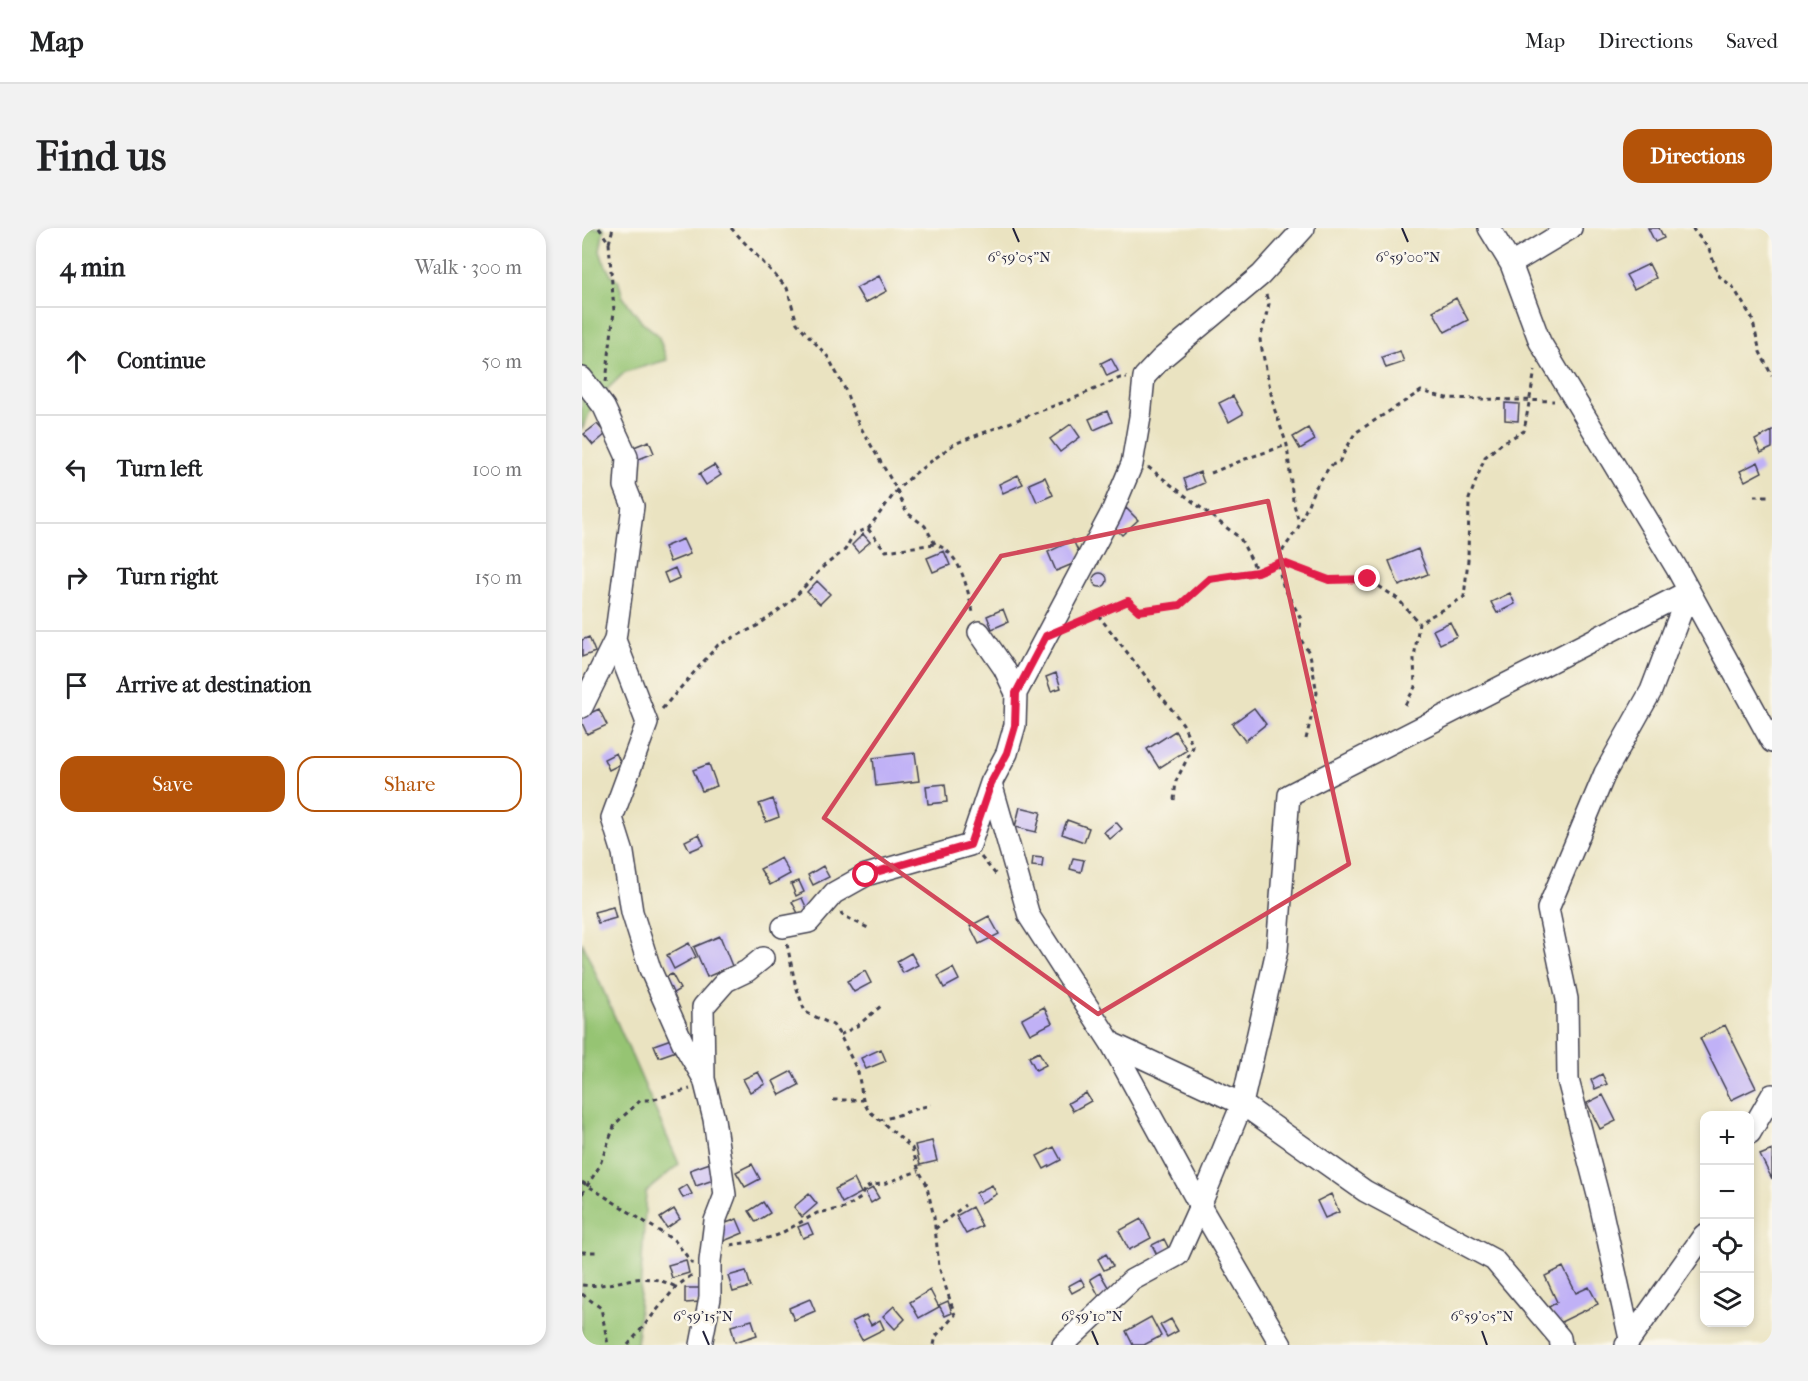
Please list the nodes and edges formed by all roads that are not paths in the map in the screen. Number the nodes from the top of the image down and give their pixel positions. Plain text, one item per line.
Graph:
1 (1304, 228) edge
2 (1489, 228) edge
3 (1570, 228) edge
4 (1511, 264) junction
5 (582, 378) edge
6 (1689, 591) junction
7 (979, 632) road end
8 (615, 640) junction
9 (1016, 693) junction
10 (582, 707) edge
11 (1772, 742) edge
12 (991, 783) junction
13 (783, 927) road end
14 (763, 958) dead end
15 (703, 1007) junction
16 (669, 1015) junction
17 (1111, 1043) junction
18 (704, 1079) junction
19 (1772, 1095) edge
20 (1242, 1104) junction
21 (1754, 1125) edge
22 (1200, 1206) junction
23 (1700, 1241) edge
24 (1628, 1342) edge
25 (701, 1345) edge
26 (1063, 1345) edge
27 (1281, 1345) edge
28 (1561, 1345) edge

1 - 9 street
2 - 4 street
3 - 4 street
4 - 6 street
5 - 8 street
6 - 11 street
6 - 20 street
6 - 24 street
7 - 9 street
8 - 10 street
8 - 16 street
9 - 12 street
12 - 13 street
12 - 17 street
14 - 15 street
15 - 16 street
15 - 18 street
16 - 18 street
17 - 20 street
17 - 22 street
18 - 25 street
19 - 21 street
20 - 22 street
20 - 28 street
22 - 26 street
22 - 27 street
23 - 24 street

